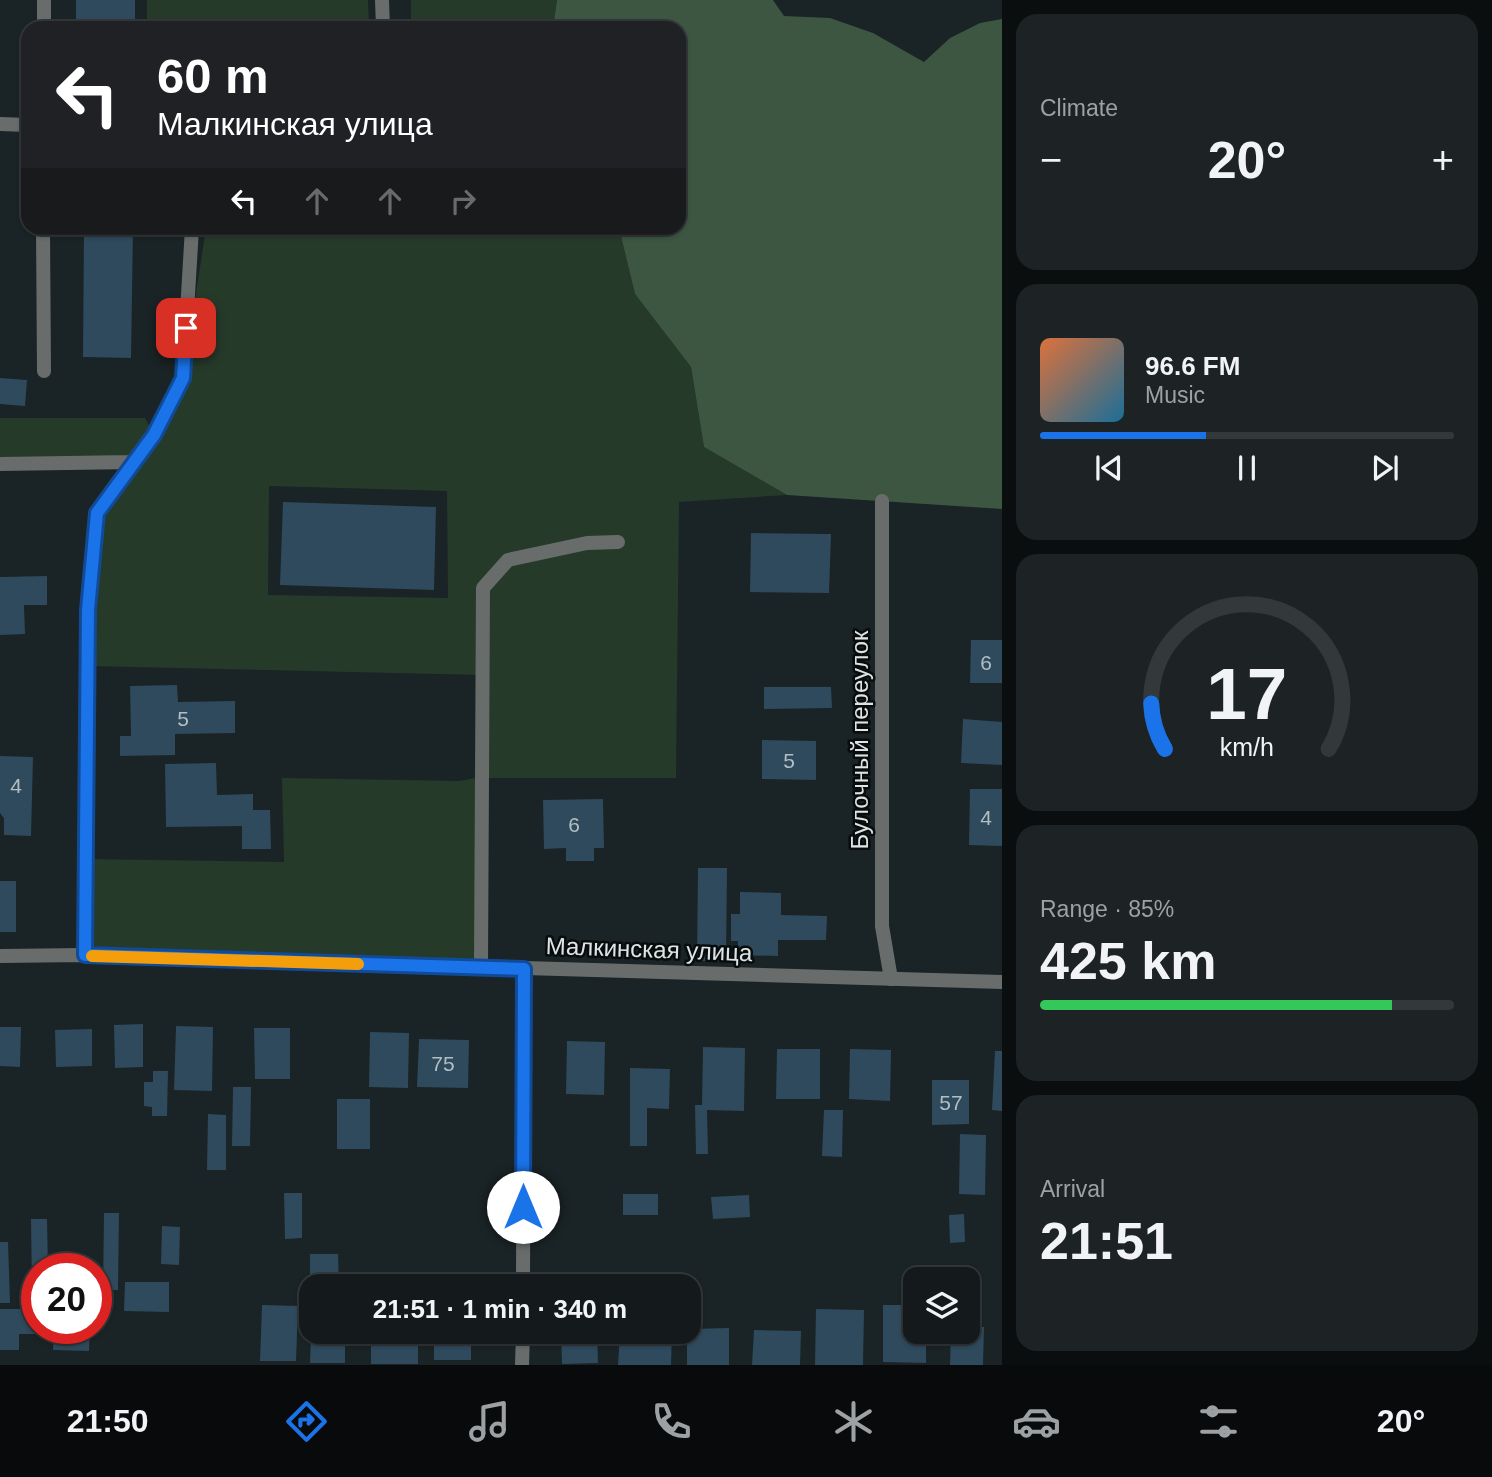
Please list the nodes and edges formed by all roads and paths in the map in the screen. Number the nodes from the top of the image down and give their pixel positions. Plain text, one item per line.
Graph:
1 (44, 0) edge
2 (382, 0) edge
3 (44, 21) edge
4 (383, 21) edge
5 (0, 124) edge
6 (21, 125) edge
7 (43, 235) edge
8 (192, 235) edge
9 (44, 371) dead end
10 (134, 462) junction
11 (0, 464) edge
12 (882, 501) dead end
13 (618, 542) dead end
14 (85, 955) junction
15 (0, 956) edge
16 (481, 968) junction
17 (524, 969) junction
18 (891, 979) junction
19 (1002, 982) edge
20 (523, 1274) edge
21 (523, 1344) edge
22 (523, 1365) edge

1 - 3 street
2 - 4 street
5 - 6 street
7 - 9 street
8 - 10 street
10 - 11 street
10 - 14 street
12 - 18 street, Булочный переулок
13 - 16 street
14 - 15 street, Малкинская улица
14 - 16 street, Малкинская улица
16 - 17 street, Малкинская улица
17 - 18 street, Малкинская улица
17 - 20 street
18 - 19 street, Малкинская улица
21 - 22 street

